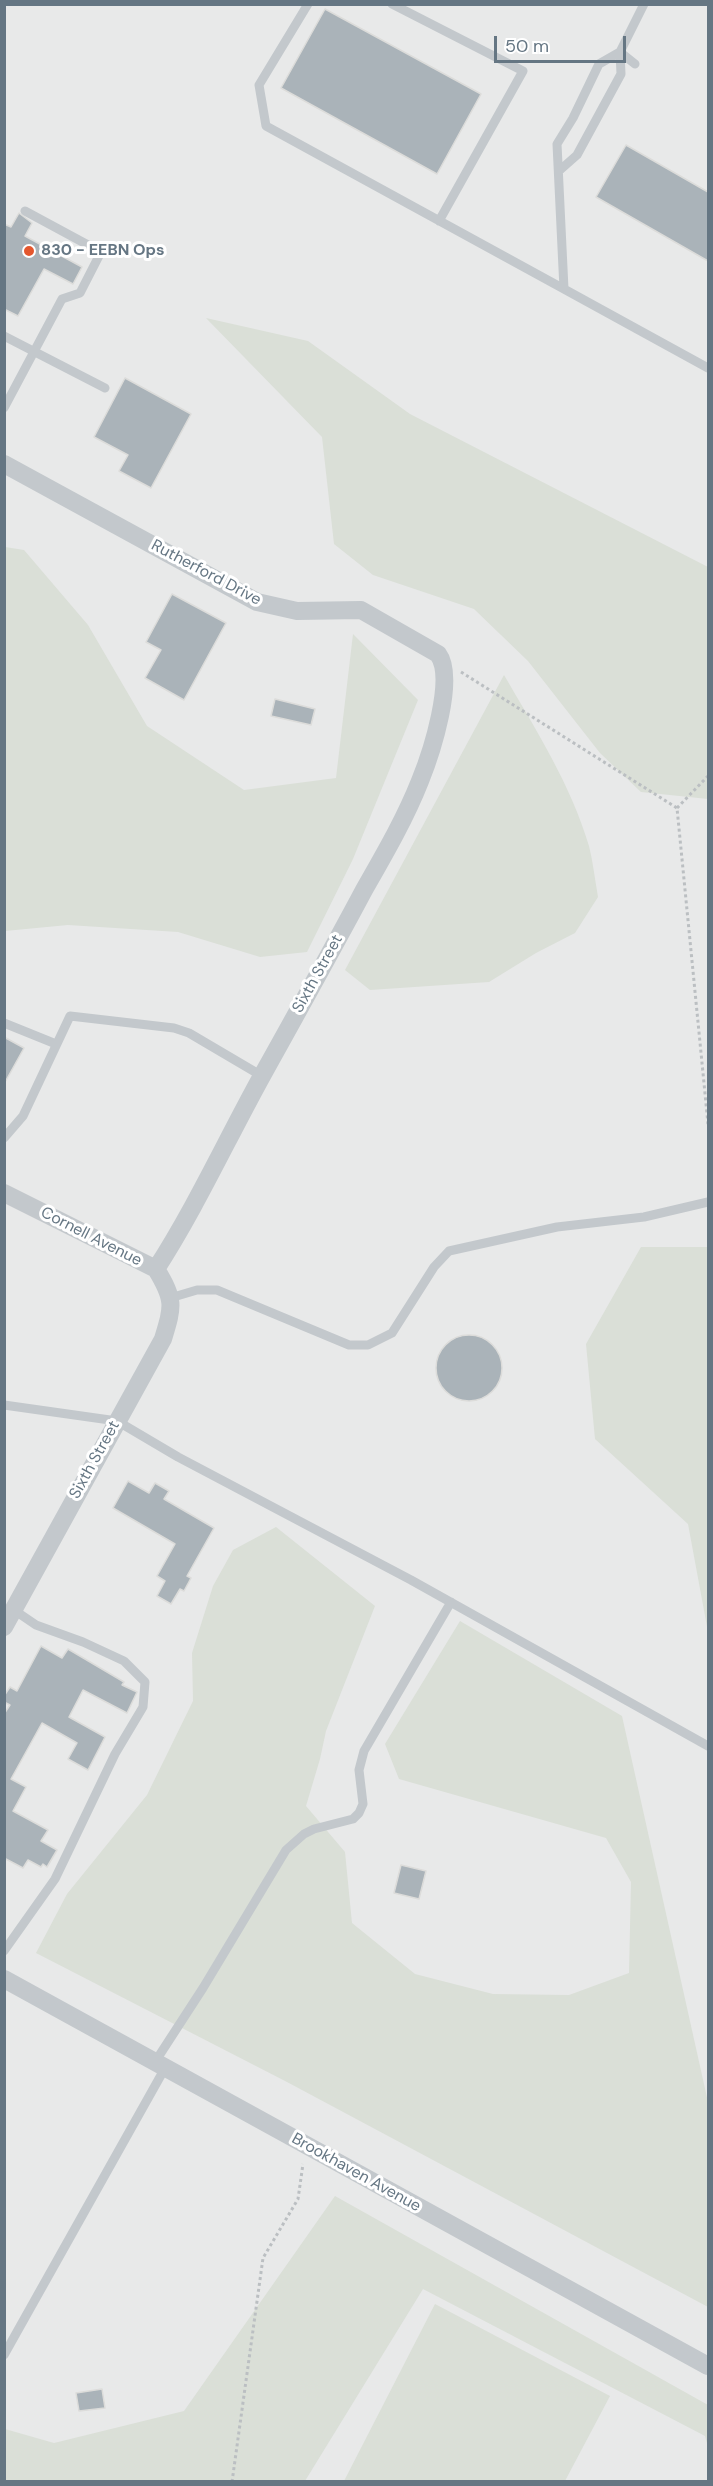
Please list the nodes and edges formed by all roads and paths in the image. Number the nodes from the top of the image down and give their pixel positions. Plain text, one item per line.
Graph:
1 (308, 4) edge
2 (392, 4) edge
3 (644, 4) edge
4 (620, 52) junction
5 (635, 64) dead end
6 (560, 170) junction
7 (26, 211) dead end
8 (439, 220) junction
9 (564, 289) junction
10 (4, 336) edge
11 (34, 352) junction
12 (708, 368) edge
13 (105, 388) dead end
14 (4, 408) edge
15 (4, 464) edge
16 (443, 663) junction
17 (708, 776) edge
18 (677, 808) junction
19 (4, 1023) edge
20 (56, 1044) junction
21 (262, 1076) junction
22 (708, 1124) edge
23 (4, 1138) edge
24 (4, 1193) edge
25 (708, 1202) edge
26 (156, 1269) junction
27 (169, 1294) junction
28 (4, 1405) edge
29 (117, 1421) junction
30 (451, 1602) junction
31 (14, 1610) junction
32 (4, 1627) edge
33 (708, 1746) edge
34 (4, 1951) edge
35 (4, 1979) edge
36 (160, 2065) junction
37 (305, 2145) junction
38 (4, 2355) edge
39 (708, 2366) edge
40 (232, 2481) edge

1 - 8 lane
2 - 8 lane
3 - 4 lane
4 - 5 lane
4 - 6 lane
4 - 6 lane
6 - 9 lane
7 - 11 lane
8 - 9 lane
9 - 12 lane
10 - 11 lane
11 - 13 lane
11 - 14 lane
15 - 16 street, Rutherford Drive
16 - 18 path
16 - 21 street, Sixth Street
17 - 18 path
18 - 22 path
19 - 20 lane
20 - 21 lane
20 - 23 lane
21 - 26 street, Sixth Street
24 - 26 street, Cornell Avenue
25 - 27 lane
26 - 27 street, Cornell Avenue
27 - 29 street, Sixth Street
28 - 29 lane
29 - 30 lane
29 - 31 street, Sixth Street
30 - 33 lane
30 - 36 lane
31 - 32 street, Sixth Street
31 - 34 lane
35 - 36 street, Brookhaven Avenue
36 - 37 street, Brookhaven Avenue
36 - 38 lane
37 - 39 street, Brookhaven Avenue
37 - 40 path

